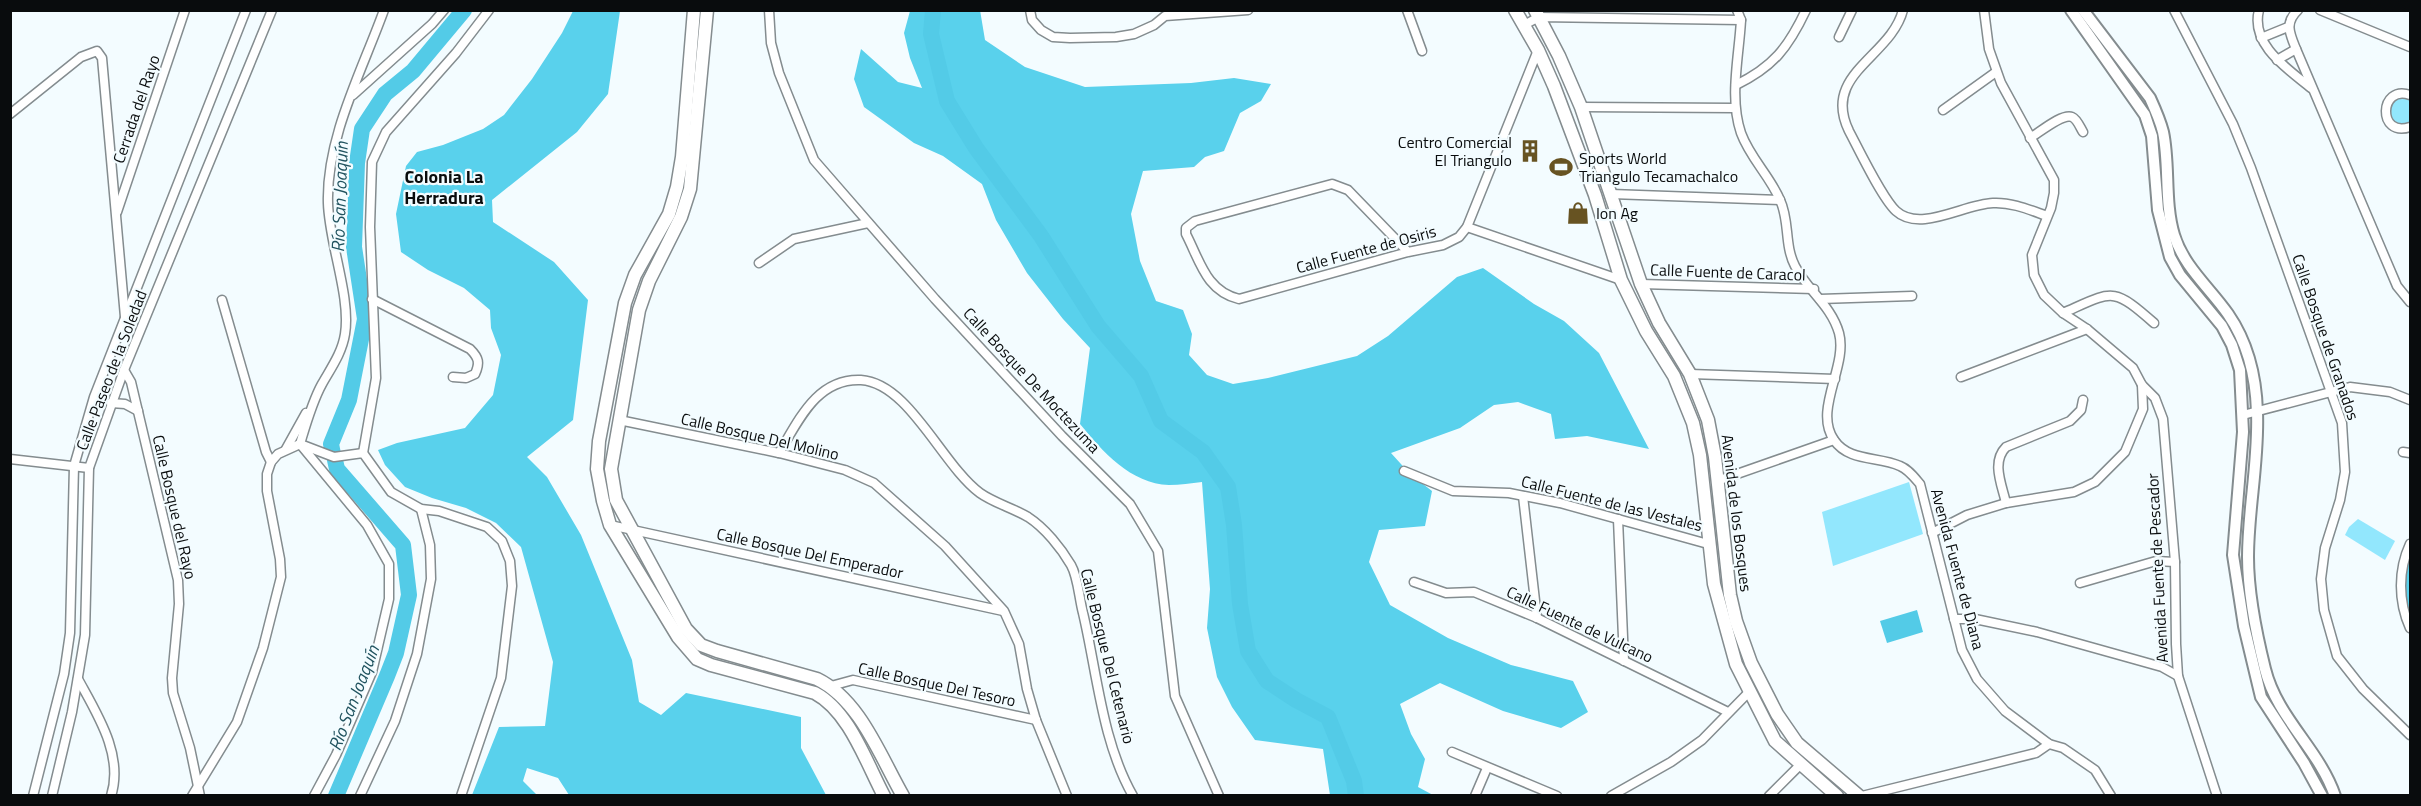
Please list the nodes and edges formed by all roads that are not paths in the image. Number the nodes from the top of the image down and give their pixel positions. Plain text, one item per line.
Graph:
1 (185, 10) edge
2 (246, 10) edge
3 (272, 10) edge
4 (384, 10) edge
5 (444, 10) edge
6 (489, 10) edge
7 (694, 10) edge
8 (707, 10) edge
9 (769, 10) edge
10 (1030, 10) edge
11 (1248, 10) edge
12 (1407, 10) edge
13 (1515, 10) edge
14 (1737, 10) edge
15 (1806, 10) edge
16 (1852, 10) edge
17 (1903, 10) edge
18 (1984, 10) edge
19 (2071, 10) edge
20 (2174, 10) edge
21 (2259, 10) edge
22 (2298, 10) edge
23 (2320, 10) edge
24 (2084, 11) edge
25 (1164, 13) edge
26 (1537, 14) edge
27 (1741, 20) junction
28 (1524, 25) junction
29 (2288, 27) junction
30 (1839, 37) dead end
31 (2261, 38) junction
32 (2410, 47) edge
33 (2296, 49) junction
34 (1538, 50) junction
35 (1422, 51) dead end
36 (369, 52) junction
37 (2277, 60) junction
38 (384, 69) junction
39 (1996, 72) junction
40 (1736, 85) junction
41 (2314, 91) junction
42 (352, 95) junction
43 (2410, 95) edge
44 (1581, 107) junction
45 (1735, 108) junction
46 (1943, 110) dead end
47 (10, 114) edge
48 (2410, 127) edge
49 (2400, 129) junction
50 (2083, 132) dead end
51 (2410, 135) edge
52 (2030, 138) junction
53 (1611, 194) junction
54 (1780, 200) junction
55 (2047, 216) junction
56 (115, 218) junction
57 (868, 223) junction
58 (1467, 228) junction
59 (1408, 252) junction
60 (759, 263) dead end
61 (1622, 280) junction
62 (1641, 284) junction
63 (1814, 289) junction
64 (1912, 296) dead end
65 (372, 299) junction
66 (1821, 299) junction
67 (222, 300) dead end
68 (2410, 302) edge
69 (2063, 313) junction
70 (126, 320) junction
71 (2154, 323) dead end
72 (2087, 329) junction
73 (124, 370) junction
74 (1690, 374) junction
75 (453, 377) dead end
76 (1961, 377) dead end
77 (1834, 380) junction
78 (2142, 385) junction
79 (2332, 391) junction
80 (2083, 400) dead end
81 (2410, 400) edge
82 (111, 403) junction
83 (138, 411) junction
84 (2257, 412) junction
85 (306, 413) dead end
86 (2243, 414) junction
87 (619, 420) junction
88 (1834, 440) junction
89 (300, 444) junction
90 (286, 449) junction
91 (363, 453) junction
92 (779, 453) junction
93 (10, 459) edge
94 (271, 462) junction
95 (74, 466) junction
96 (89, 468) junction
97 (1404, 471) dead end
98 (1717, 481) junction
99 (1523, 496) junction
100 (2006, 503) junction
101 (421, 509) junction
102 (1618, 519) junction
103 (610, 525) junction
104 (630, 529) junction
105 (1932, 533) junction
106 (1708, 544) junction
107 (2410, 544) edge
108 (2175, 562) junction
109 (1414, 582) dead end
110 (2080, 583) dead end
111 (1004, 611) junction
112 (1537, 618) junction
113 (1954, 619) junction
114 (2410, 628) edge
115 (1624, 661) junction
116 (2178, 676) junction
117 (78, 679) junction
118 (831, 686) junction
119 (1749, 692) junction
120 (1728, 712) junction
121 (1036, 720) junction
122 (2410, 735) edge
123 (2049, 744) junction
124 (1452, 753) dead end
125 (1800, 765) junction
126 (1487, 768) junction
127 (199, 785) junction
128 (33, 795) edge
129 (52, 795) edge
130 (111, 795) edge
131 (192, 795) edge
132 (200, 795) edge
133 (315, 795) edge
134 (360, 795) edge
135 (461, 795) edge
136 (884, 795) edge
137 (903, 795) edge
138 (1067, 795) edge
139 (1133, 795) edge
140 (1219, 795) edge
141 (1475, 795) edge
142 (1557, 795) edge
143 (1611, 795) edge
144 (1769, 795) edge
145 (1837, 795) edge
146 (1860, 795) edge
147 (2112, 795) edge
148 (2217, 795) edge
149 (2322, 795) edge
150 (2335, 795) edge

1 - 56 street, Cerrada del Rayo
2 - 70 street, Calle Paseo de la Soledad
3 - 73 street, Calle Paseo de la Soledad
4 - 36 street
5 - 38 street
6 - 65 street
7 - 103 main road
8 - 87 main road
9 - 57 street, Calle Bosque De Moctezuma
10 - 25 street
11 - 25 street
12 - 35 street
13 - 28 main road, Avenida de los Bosques
14 - 27 street
15 - 40 street
16 - 30 street
17 - 55 street
18 - 39 street, Avenida Fuente de Pescador
19 - 86 street
20 - 79 street, Calle Bosque de Granados
21 - 31 street
22 - 29 street
23 - 32 street
24 - 84 street
26 - 27 street
26 - 28 street
26 - 44 main road, Avenida de los Bosques
27 - 40 street
28 - 34 main road, Avenida de los Bosques
29 - 31 street
29 - 33 street
31 - 37 street
33 - 37 street
33 - 41 street
34 - 58 street
34 - 61 main road, Avenida de los Bosques
36 - 38 street
36 - 42 street
37 - 41 street
38 - 42 street
39 - 46 street
39 - 52 street, Avenida Fuente de Pescador
40 - 45 street
41 - 68 street
42 - 89 street
43 - 49 street
44 - 45 street
44 - 53 main road, Avenida de los Bosques
45 - 54 street
47 - 56 street
48 - 49 street
49 - 51 street
50 - 52 street
52 - 55 street, Avenida Fuente de Pescador
53 - 54 street
53 - 62 main road, Avenida de los Bosques
54 - 63 street
55 - 69 street, Avenida Fuente de Pescador
56 - 70 street
57 - 60 street
57 - 140 street, Calle Bosque De Moctezuma
58 - 59 street, Calle Fuente de Osiris
58 - 61 street
59 - 59 street, Calle Fuente de Osiris
61 - 106 main road, Avenida de los Bosques
62 - 63 street, Calle Fuente de Caracol
62 - 74 main road, Avenida de los Bosques
63 - 66 street
64 - 66 street
65 - 75 street
65 - 91 street
66 - 77 street
67 - 94 street
69 - 71 street
69 - 72 street, Avenida Fuente de Pescador
70 - 95 street, Calle Paseo de la Soledad
72 - 76 street
72 - 78 street, Avenida Fuente de Pescador
73 - 82 street, Calle Paseo de la Soledad
73 - 83 street, Calle Bosque del Rayo
74 - 77 street
74 - 98 main road, Avenida de los Bosques
77 - 88 street
78 - 100 street
78 - 108 street, Avenida Fuente de Pescador
79 - 81 street
79 - 84 street
79 - 122 street, Calle Bosque de Granados
80 - 100 street
82 - 83 street
82 - 96 street, Calle Paseo de la Soledad
83 - 127 street, Calle Bosque del Rayo
84 - 86 street
84 - 150 street
85 - 90 street
86 - 149 street
87 - 92 street, Calle Bosque Del Molino
87 - 104 main road
88 - 98 street
88 - 105 street, Avenida Fuente de Diana
89 - 90 street
89 - 91 street
89 - 133 street
90 - 94 street
91 - 101 street
92 - 111 street, Calle Bosque Del Molino
92 - 139 street, Calle Bosque Del Cetenario
93 - 95 street
94 - 127 street
95 - 96 street
95 - 128 street, Calle Paseo de la Soledad
96 - 117 street, Calle Paseo de la Soledad
97 - 99 street, Calle Fuente de las Vestales
98 - 146 main road, Avenida de los Bosques
99 - 102 street, Calle Fuente de las Vestales
99 - 112 street
100 - 105 street
101 - 134 street
101 - 135 street
102 - 106 street, Calle Fuente de las Vestales
102 - 115 street
103 - 104 street, Calle Bosque Del Emperador
103 - 136 main road
104 - 111 street, Calle Bosque Del Emperador
104 - 118 main road
105 - 113 street, Avenida Fuente de Diana
106 - 119 main road, Avenida de los Bosques
107 - 114 street
108 - 110 street
108 - 116 street, Avenida Fuente de Pescador
109 - 112 street, Calle Fuente de Vulcano
111 - 121 street, Calle Bosque Del Molino
112 - 115 street, Calle Fuente de Vulcano
113 - 116 street
113 - 123 street, Avenida Fuente de Diana
115 - 120 street, Calle Fuente de Vulcano
116 - 148 street, Avenida Fuente de Pescador
117 - 129 street, Calle Paseo de la Soledad
117 - 130 street
118 - 121 street, Calle Bosque Del Tesoro
118 - 137 main road
119 - 120 street
119 - 125 main road, Avenida de los Bosques
120 - 143 street
121 - 138 street, Calle Bosque Del Molino
123 - 146 street
123 - 147 street, Avenida Fuente de Diana
124 - 126 street
125 - 144 street
125 - 145 main road, Avenida de los Bosques
126 - 141 street
126 - 142 street
127 - 131 street
127 - 132 street, Calle Bosque del Rayo

